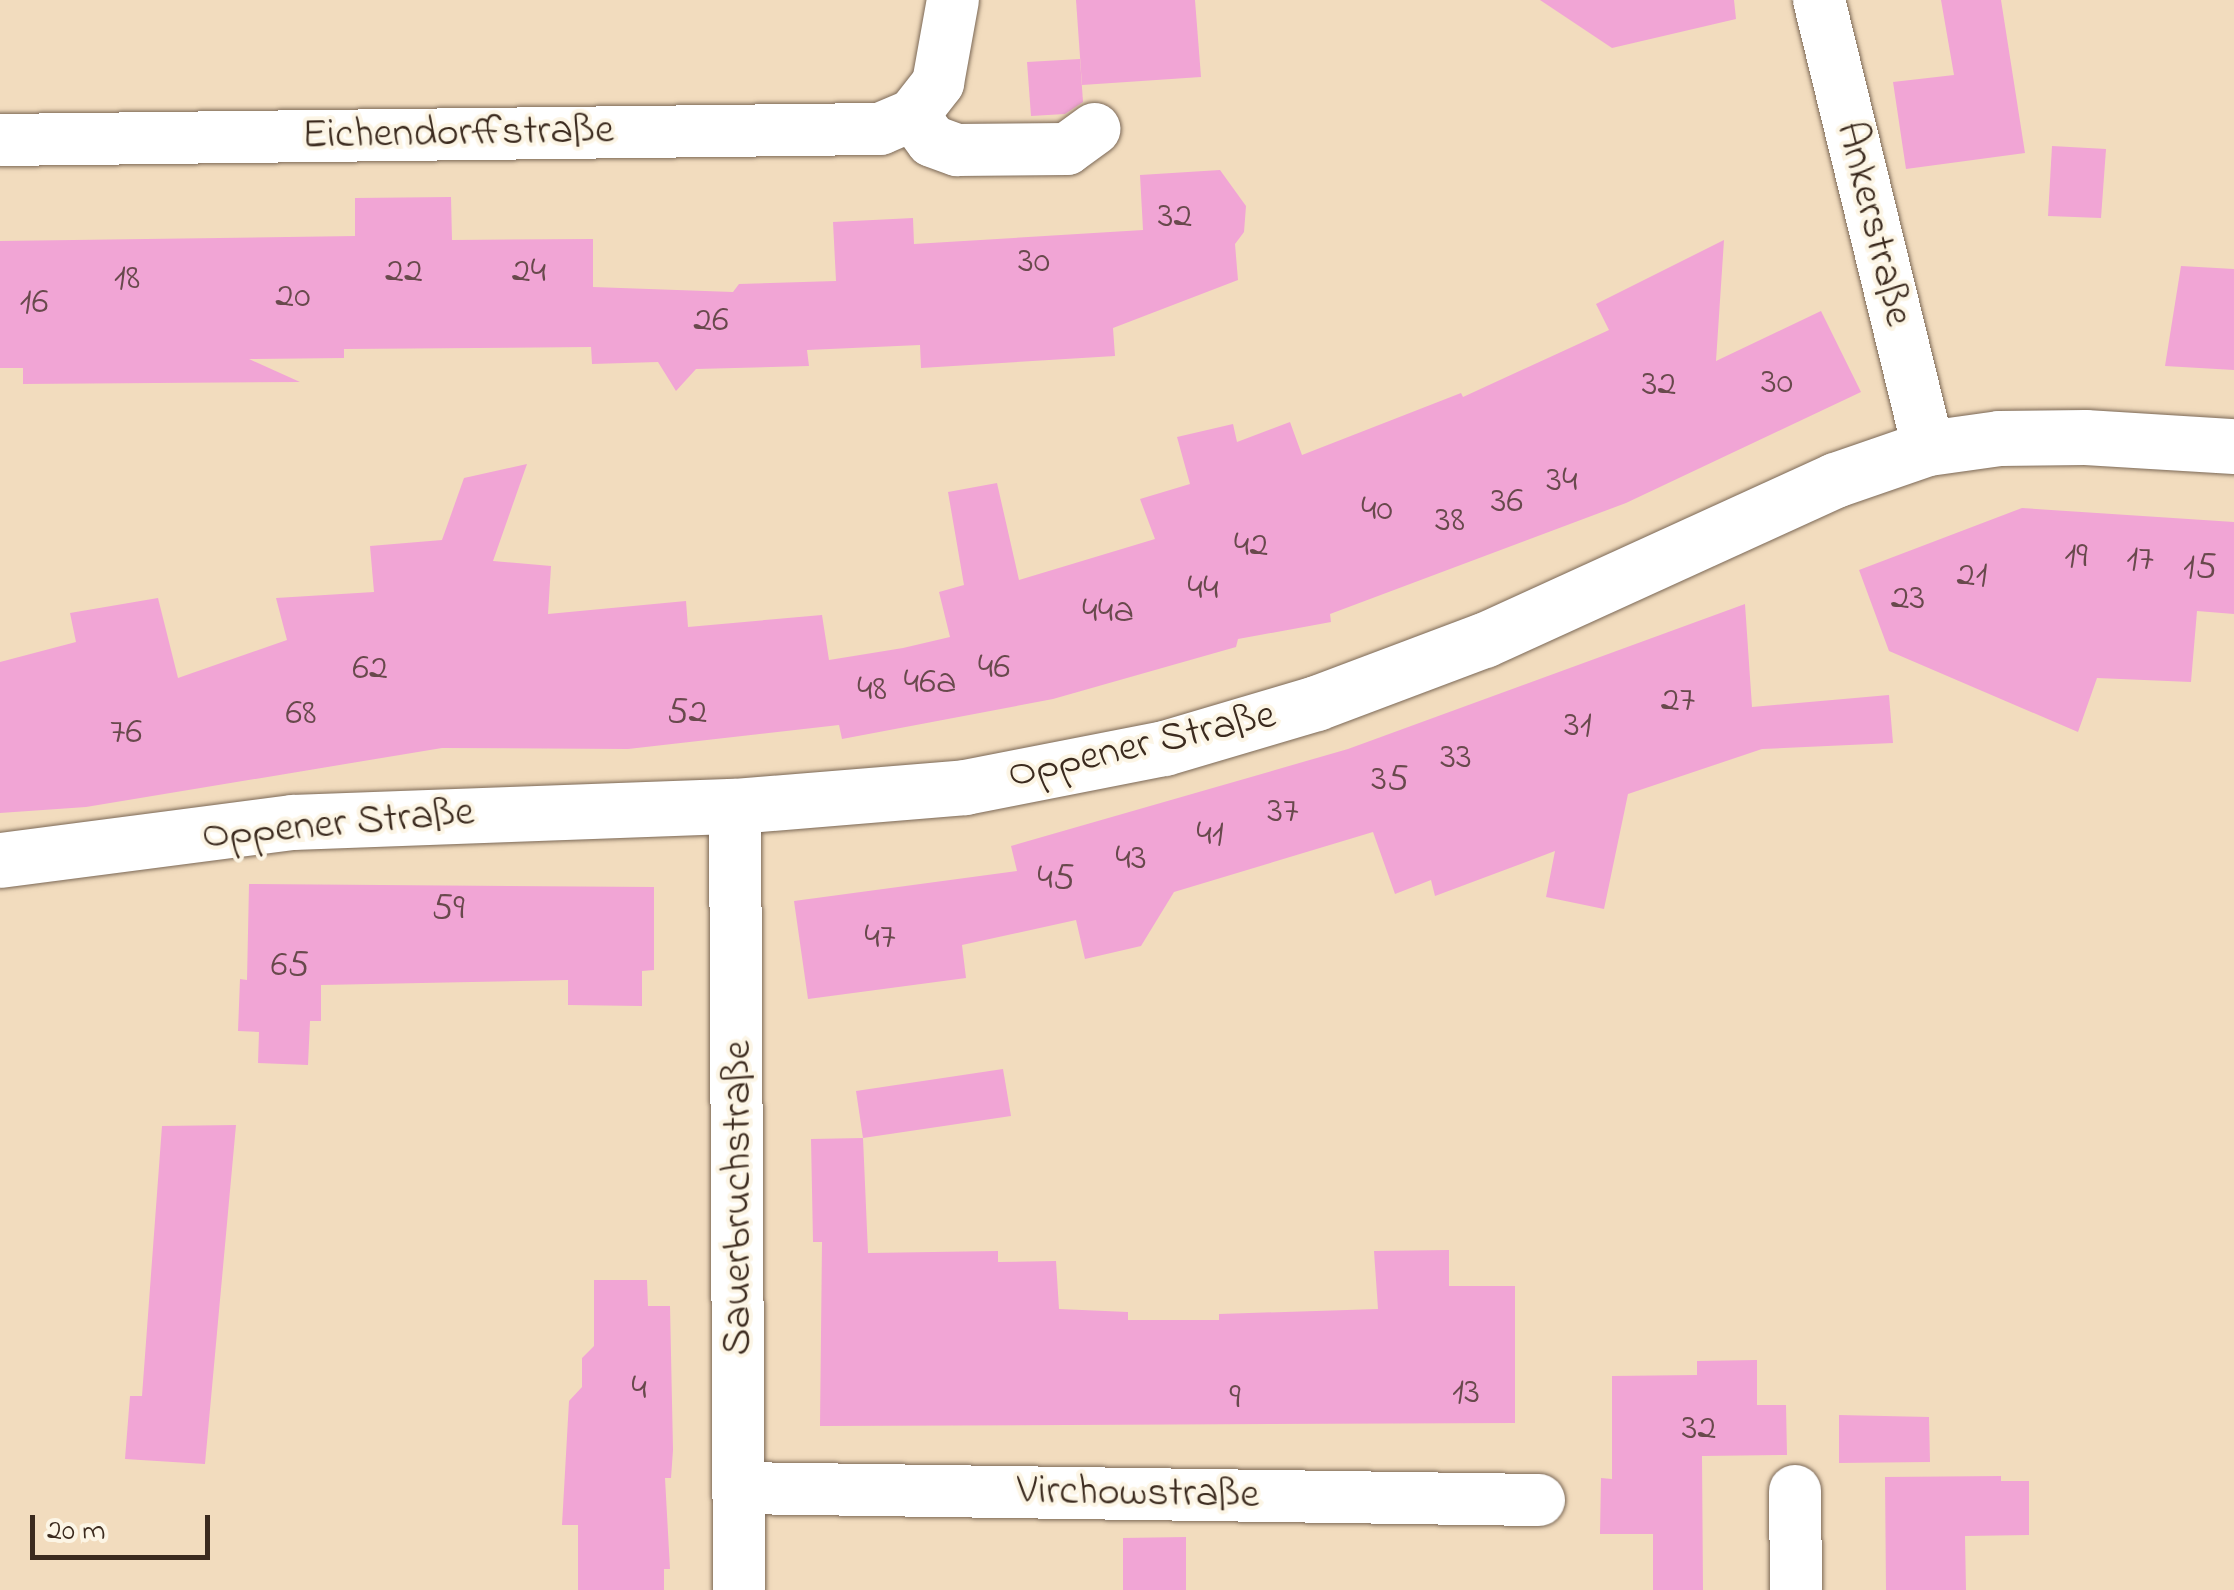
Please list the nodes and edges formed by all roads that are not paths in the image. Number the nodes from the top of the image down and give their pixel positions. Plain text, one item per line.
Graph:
1 (954, 0) edge
2 (1819, 0) edge
3 (914, 116) junction
4 (1095, 129) dead end
5 (0, 140) edge
6 (2234, 446) edge
7 (1928, 448) junction
8 (735, 806) junction
9 (0, 860) edge
10 (738, 1488) junction
11 (1795, 1491) dead end
12 (1538, 1500) dead end
13 (739, 1590) edge
14 (1796, 1590) edge

1 - 3 street
2 - 7 street, Ankerstraße
3 - 4 street
3 - 5 street, Eichendorffstraße
6 - 7 street, Oppener Straße
7 - 8 street, Oppener Straße
8 - 9 street, Oppener Straße
8 - 10 street, Sauerbruchstraße
10 - 12 street, Virchowstraße
10 - 13 street, Sauerbruchstraße
11 - 14 street

